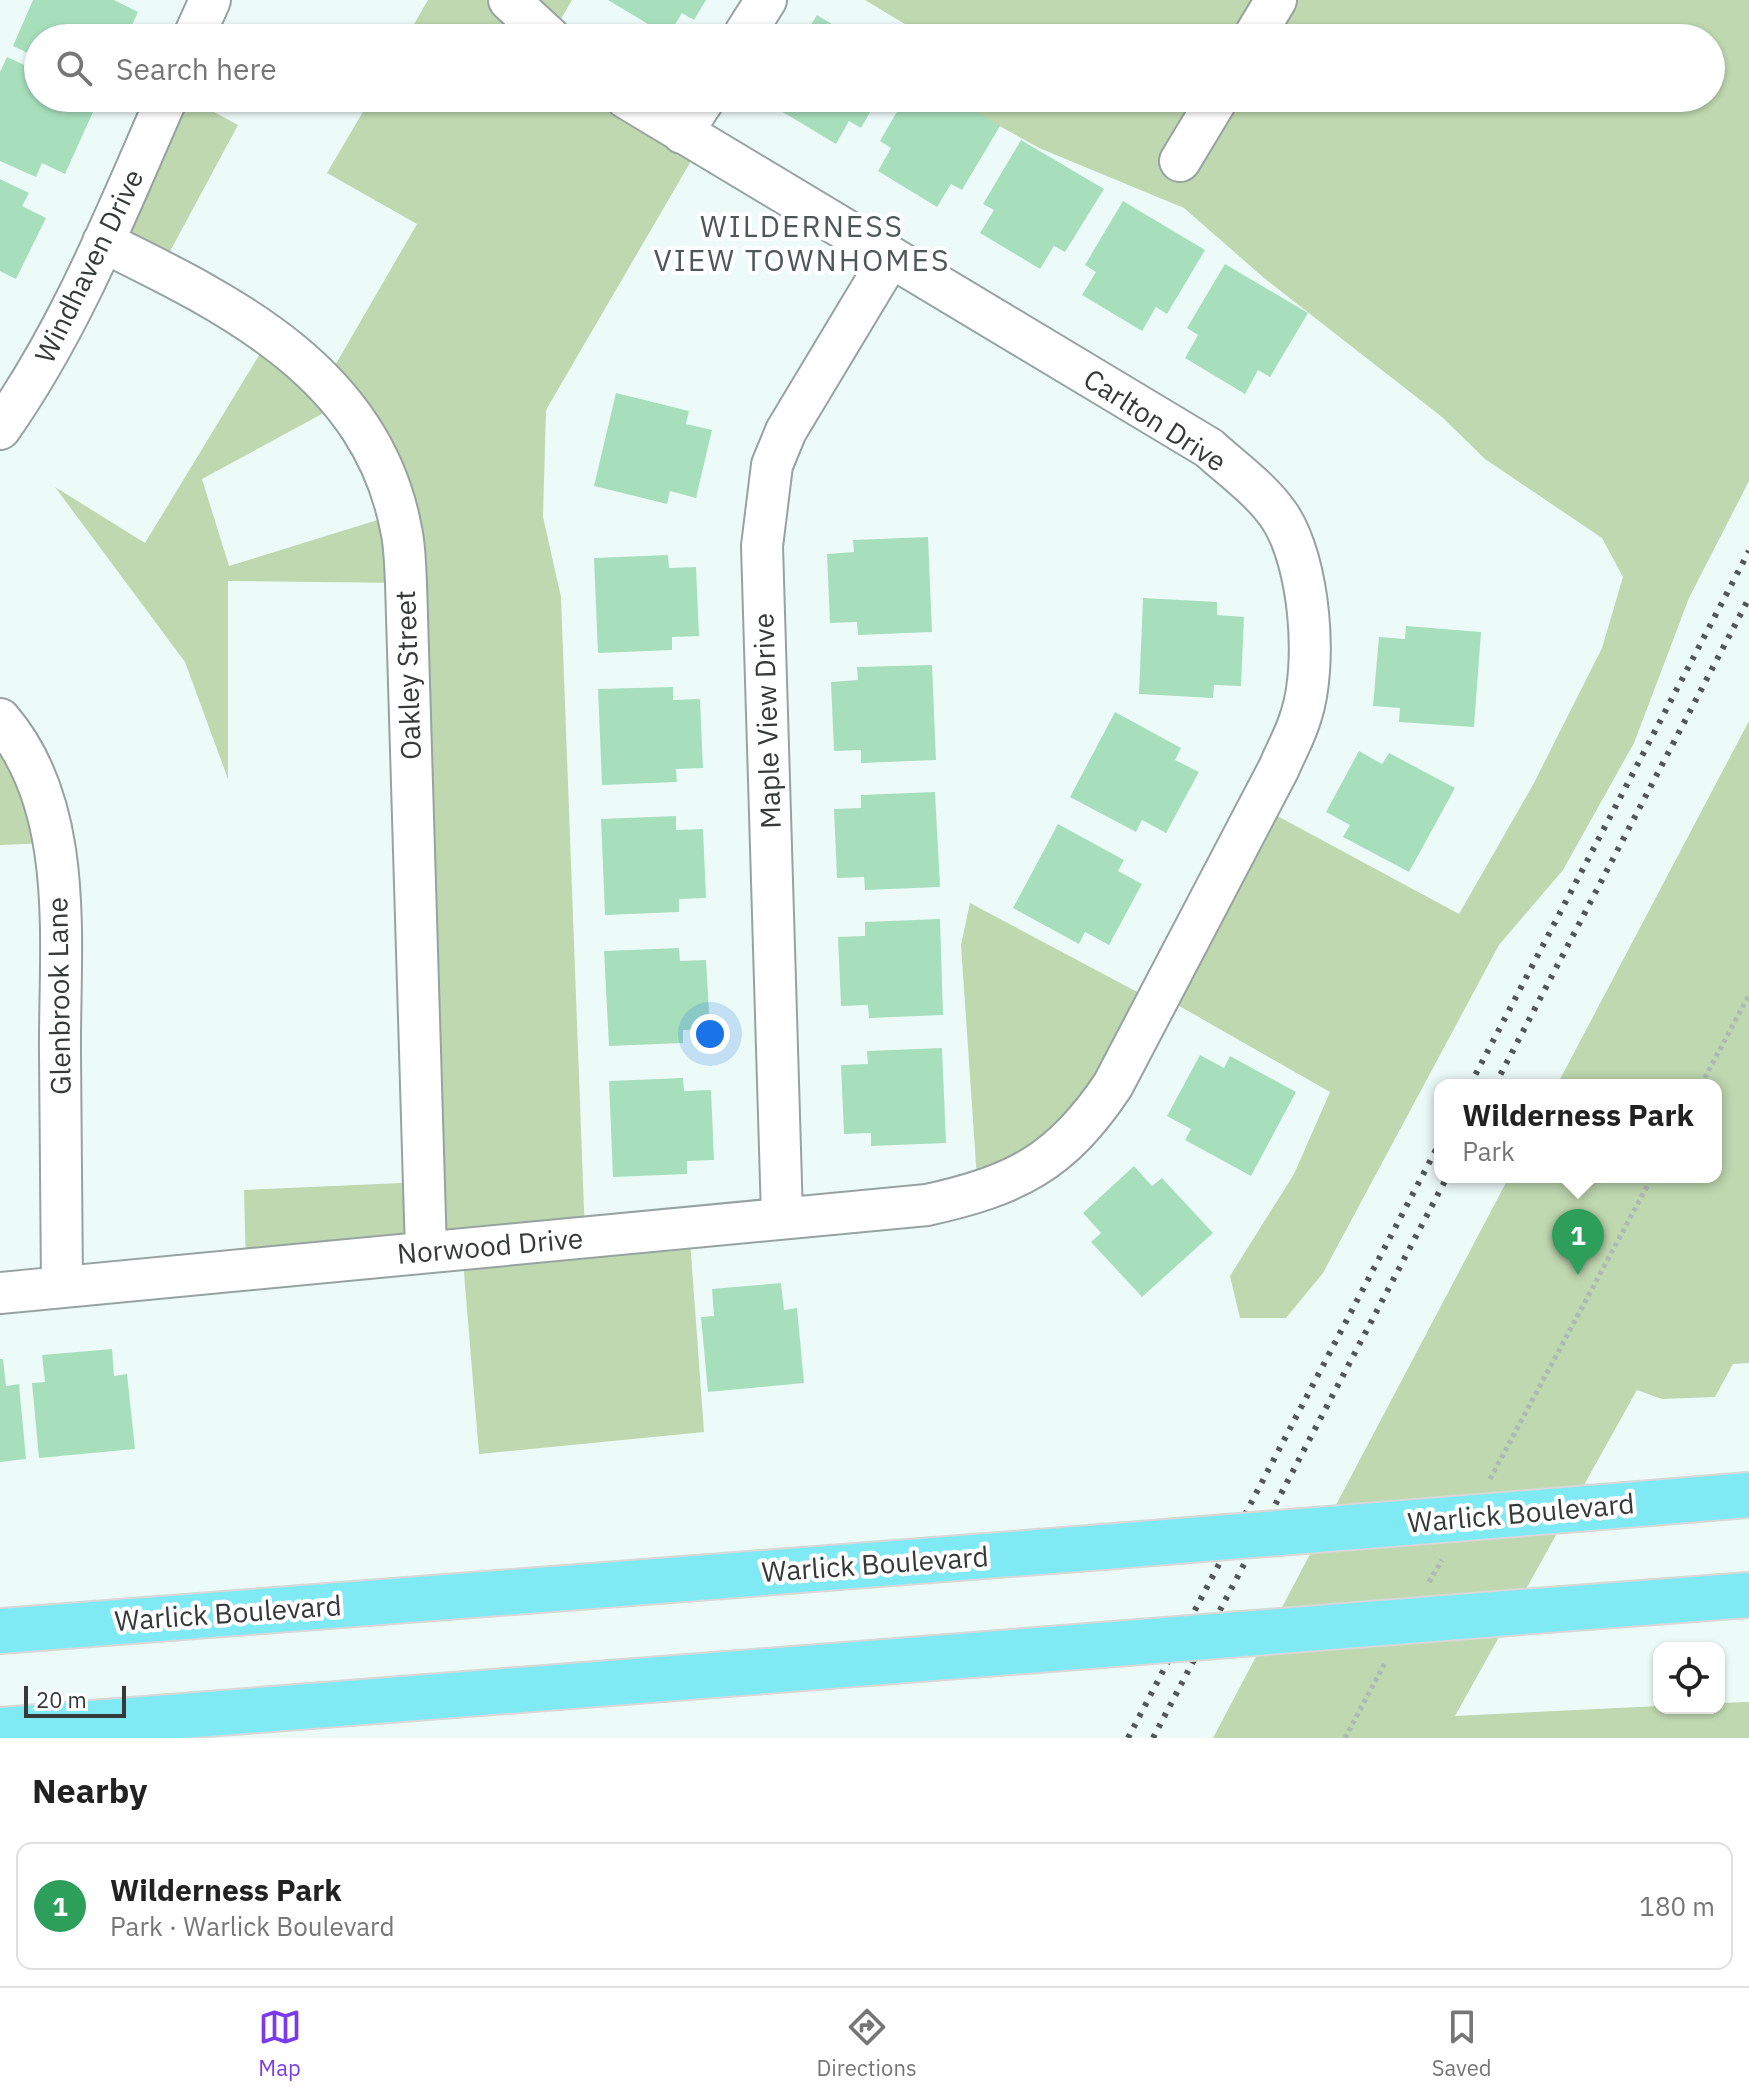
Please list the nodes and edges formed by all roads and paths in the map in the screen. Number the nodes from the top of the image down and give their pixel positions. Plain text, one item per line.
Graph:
1 (210, 0) edge
2 (509, 0) edge
3 (766, 0) edge
4 (1276, 0) edge
5 (199, 24) edge
6 (535, 24) edge
7 (751, 24) edge
8 (1261, 24) edge
9 (161, 112) edge
10 (648, 112) edge
11 (696, 112) edge
12 (1210, 112) edge
13 (682, 133) junction
14 (1180, 161) dead end
15 (103, 242) junction
16 (890, 258) junction
17 (0, 429) edge
18 (0, 719) edge
19 (1749, 995) edge
20 (1704, 1079) edge
21 (1649, 1183) edge
22 (978, 1193) joint
23 (782, 1216) junction
24 (426, 1252) junction
25 (62, 1287) junction
26 (0, 1293) edge
27 (1484, 1489) dead end
28 (1749, 1495) edge
29 (1444, 1557) dead end
30 (1428, 1584) dead end
31 (1749, 1595) edge
32 (0, 1631) edge
33 (1391, 1651) dead end
34 (0, 1730) edge
35 (1345, 1738) edge

1 - 5 lane
2 - 6 lane
3 - 7 lane
4 - 8 lane
9 - 15 lane, Windhaven Drive
10 - 13 lane, Carlton Drive
11 - 13 lane
12 - 14 lane
13 - 16 lane, Carlton Drive
15 - 17 lane, Windhaven Drive
15 - 24 lane, Oakley Street
16 - 22 lane, Carlton Drive
16 - 23 lane, Maple View Drive
18 - 25 lane, Glenbrook Lane
19 - 20 path
21 - 27 path
22 - 23 lane, Norwood Drive
23 - 24 lane, Norwood Drive
24 - 25 lane, Norwood Drive
25 - 26 lane, Norwood Drive
28 - 32 main road, Warlick Boulevard, bridge
29 - 30 path
31 - 34 main road, bridge
33 - 35 path

